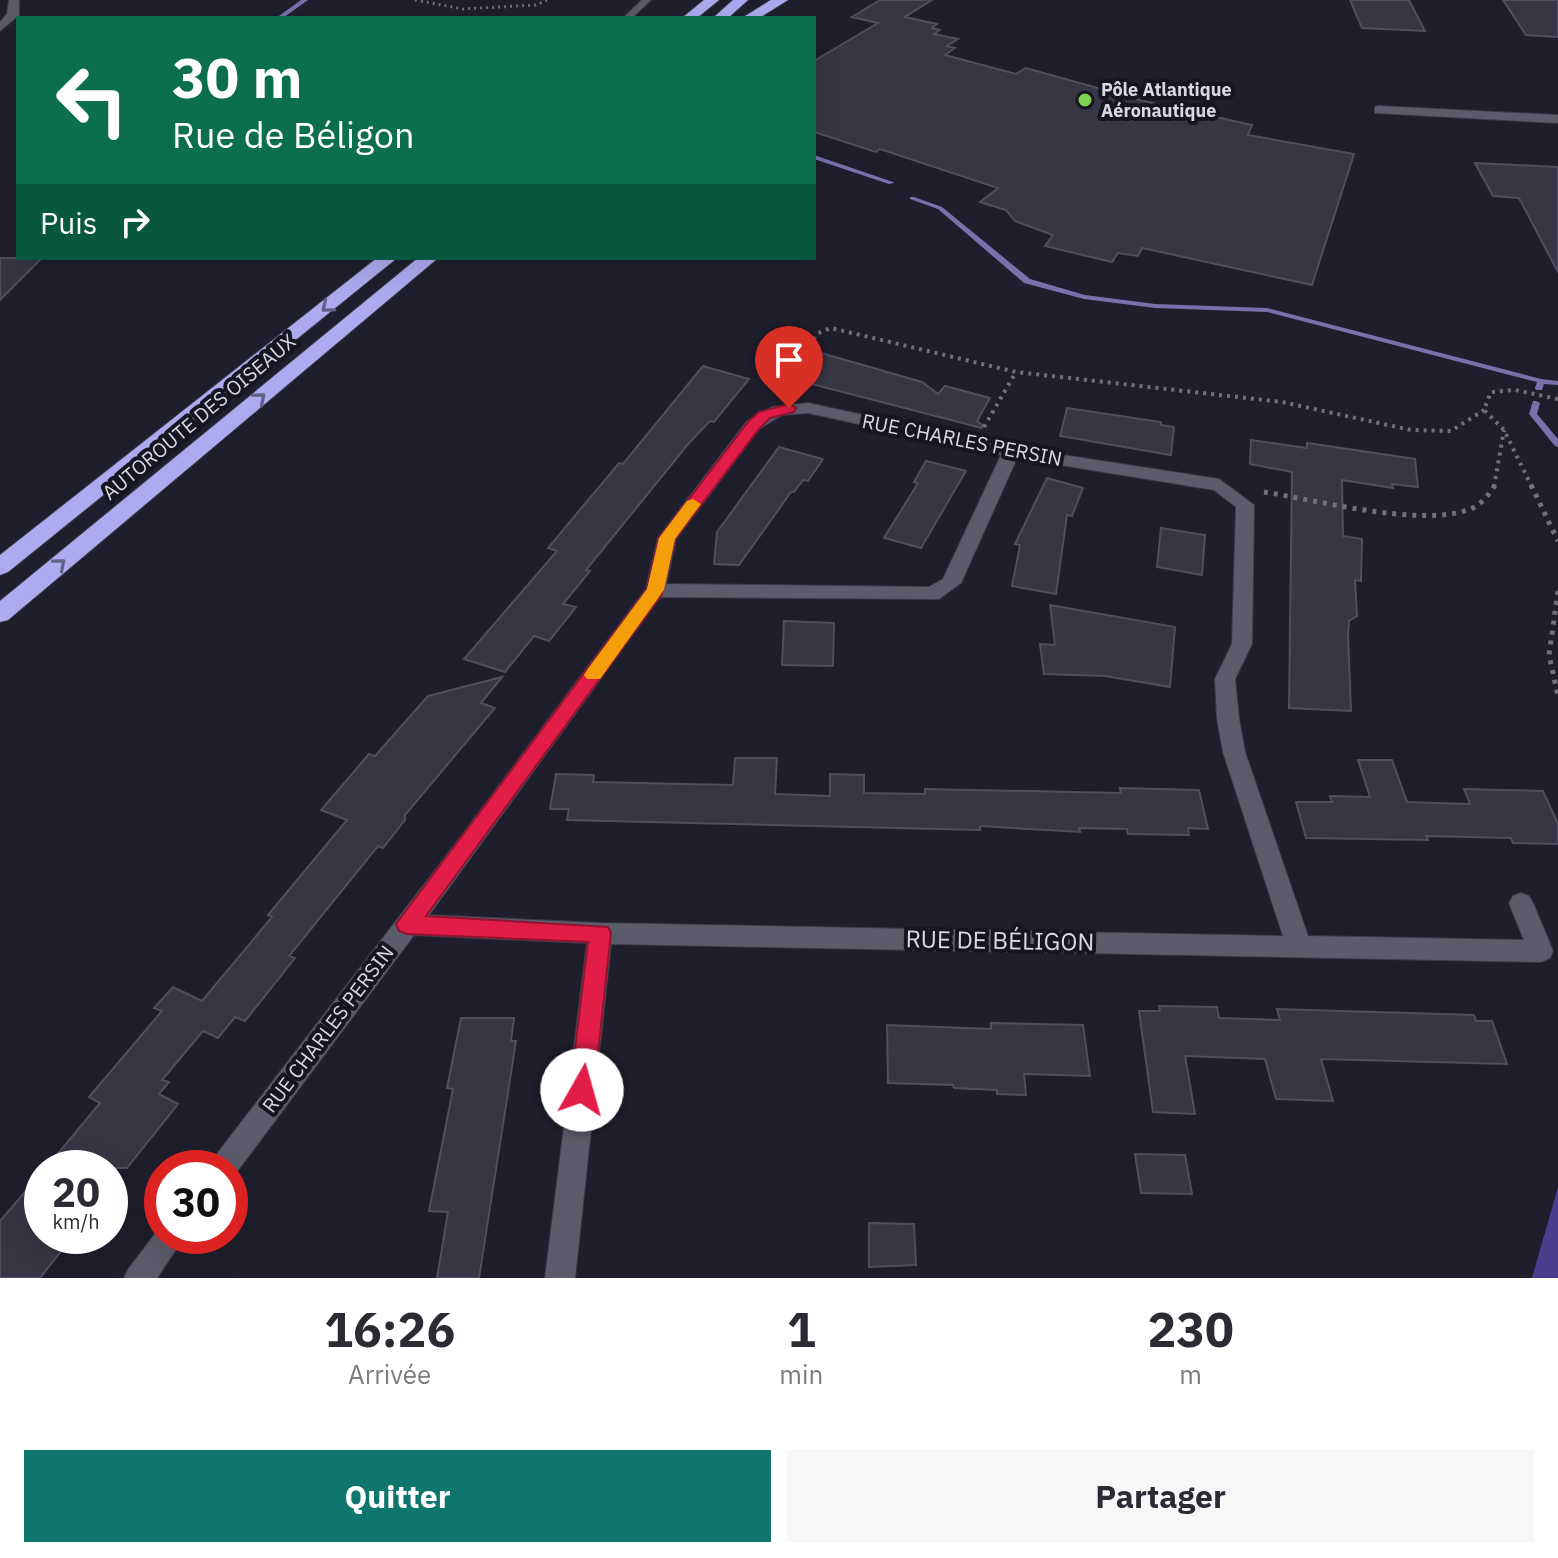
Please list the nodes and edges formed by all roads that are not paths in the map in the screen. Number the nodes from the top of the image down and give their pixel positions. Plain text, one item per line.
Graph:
1 (14, 0) edge
2 (647, 0) edge
3 (712, 0) edge
4 (741, 0) edge
5 (781, 0) edge
6 (629, 16) edge
7 (692, 16) edge
8 (722, 16) edge
9 (753, 16) edge
10 (0, 28) edge
11 (1379, 110) dead end
12 (1558, 119) edge
13 (385, 260) edge
14 (427, 260) edge
15 (1011, 452) junction
16 (0, 567) edge
17 (655, 590) junction
18 (0, 614) edge
19 (1521, 903) dead end
20 (407, 924) junction
21 (600, 933) junction
22 (1299, 946) junction
23 (237, 1150) edge
24 (157, 1254) edge
25 (139, 1278) edge
26 (560, 1278) edge

1 - 10 street
2 - 6 lane
3 - 7 highway
4 - 8 highway
5 - 9 highway
11 - 12 street
13 -> 16 highway, AUTOROUTE DES OISEAUX
18 -> 14 highway, AUTOROUTE DES OISEAUX
15 - 17 street
15 - 17 street, RUE CHARLES PERSIN
15 - 22 street, RUE CHARLES PERSIN
17 - 20 street, RUE CHARLES PERSIN
19 - 22 street, RUE DE BÉLIGON
20 - 21 street, RUE DE BÉLIGON
20 - 23 street, RUE CHARLES PERSIN
21 - 22 street, RUE DE BÉLIGON
21 - 26 street
24 - 25 street

